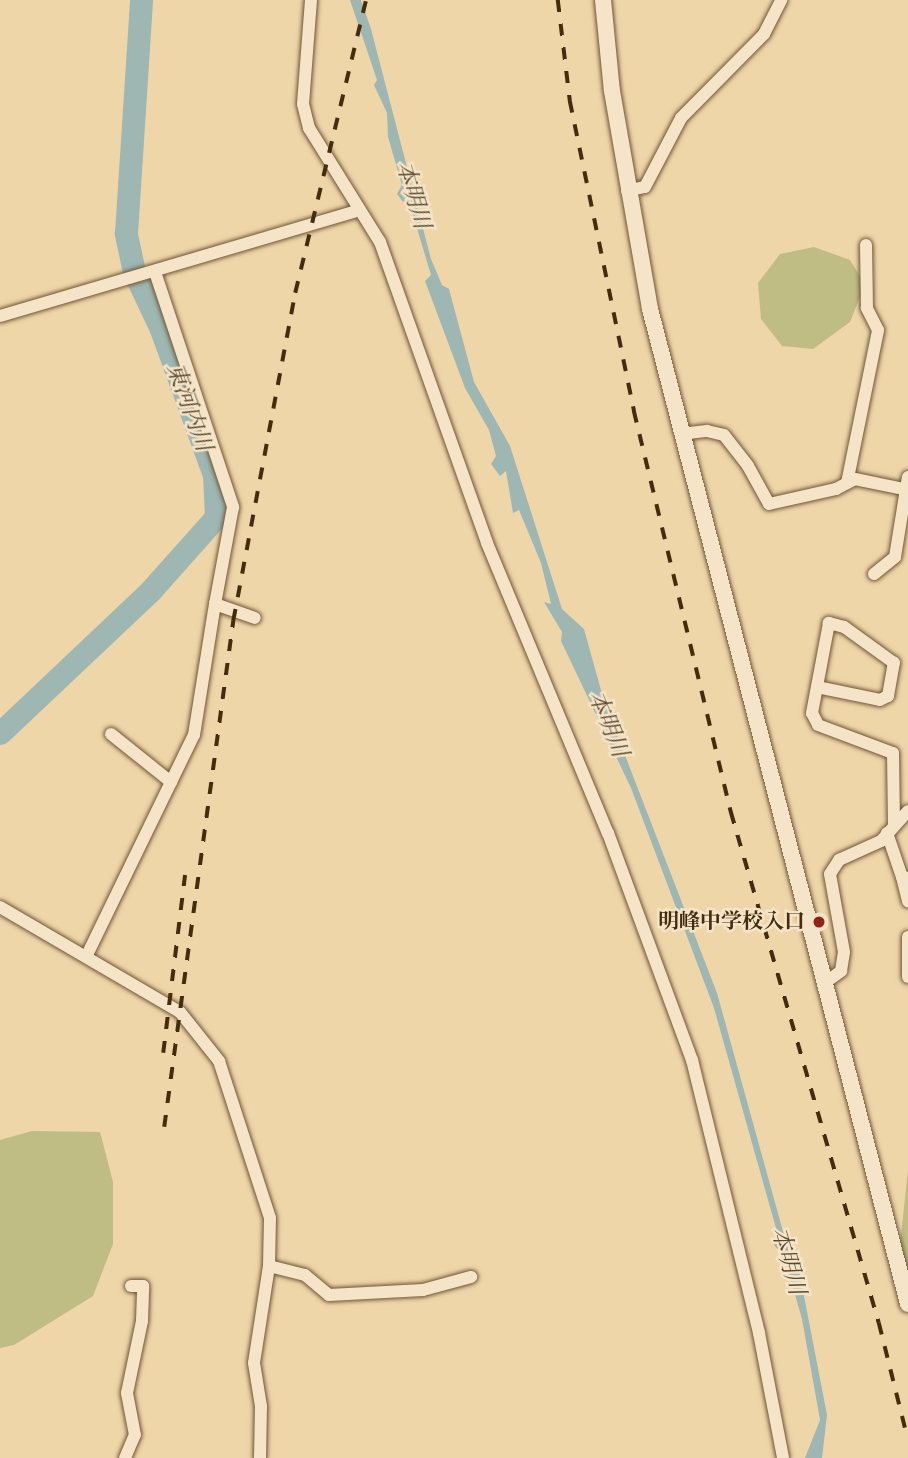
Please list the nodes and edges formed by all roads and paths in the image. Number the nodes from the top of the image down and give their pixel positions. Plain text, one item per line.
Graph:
1 (312, 0) edge
2 (603, 0) edge
3 (781, 0) edge
4 (627, 191) junction
5 (356, 211) junction
6 (866, 246) dead end
7 (149, 274) junction
8 (0, 316) edge
9 (681, 434) junction
10 (847, 483) junction
11 (907, 486) edge
12 (874, 574) dead end
13 (215, 604) junction
14 (255, 618) dead end
15 (817, 687) junction
16 (111, 734) dead end
17 (171, 782) junction
18 (908, 811) edge
19 (891, 829) junction
20 (905, 878) edge
21 (908, 901) edge
22 (0, 907) edge
23 (908, 937) edge
24 (87, 954) junction
25 (908, 977) edge
26 (826, 982) junction
27 (269, 1266) junction
28 (471, 1277) dead end
29 (131, 1286) dead end
30 (908, 1304) edge
31 (125, 1458) edge
32 (260, 1458) edge
33 (783, 1458) edge

1 - 5 street
2 - 4 street
3 - 4 street
4 - 9 street
5 - 7 street
5 - 33 street
6 - 10 street
7 - 8 street
7 - 13 street
9 - 10 street
9 - 26 street
10 - 11 street
11 - 12 street
13 - 14 street
13 - 17 street
15 - 15 street
15 - 19 street
16 - 17 street
17 - 24 street
18 - 19 street
19 - 20 street
19 - 26 street
20 - 21 street
22 - 24 street
23 - 25 street
24 - 27 street
26 - 30 street
27 - 28 street
27 - 32 street
29 - 31 street

